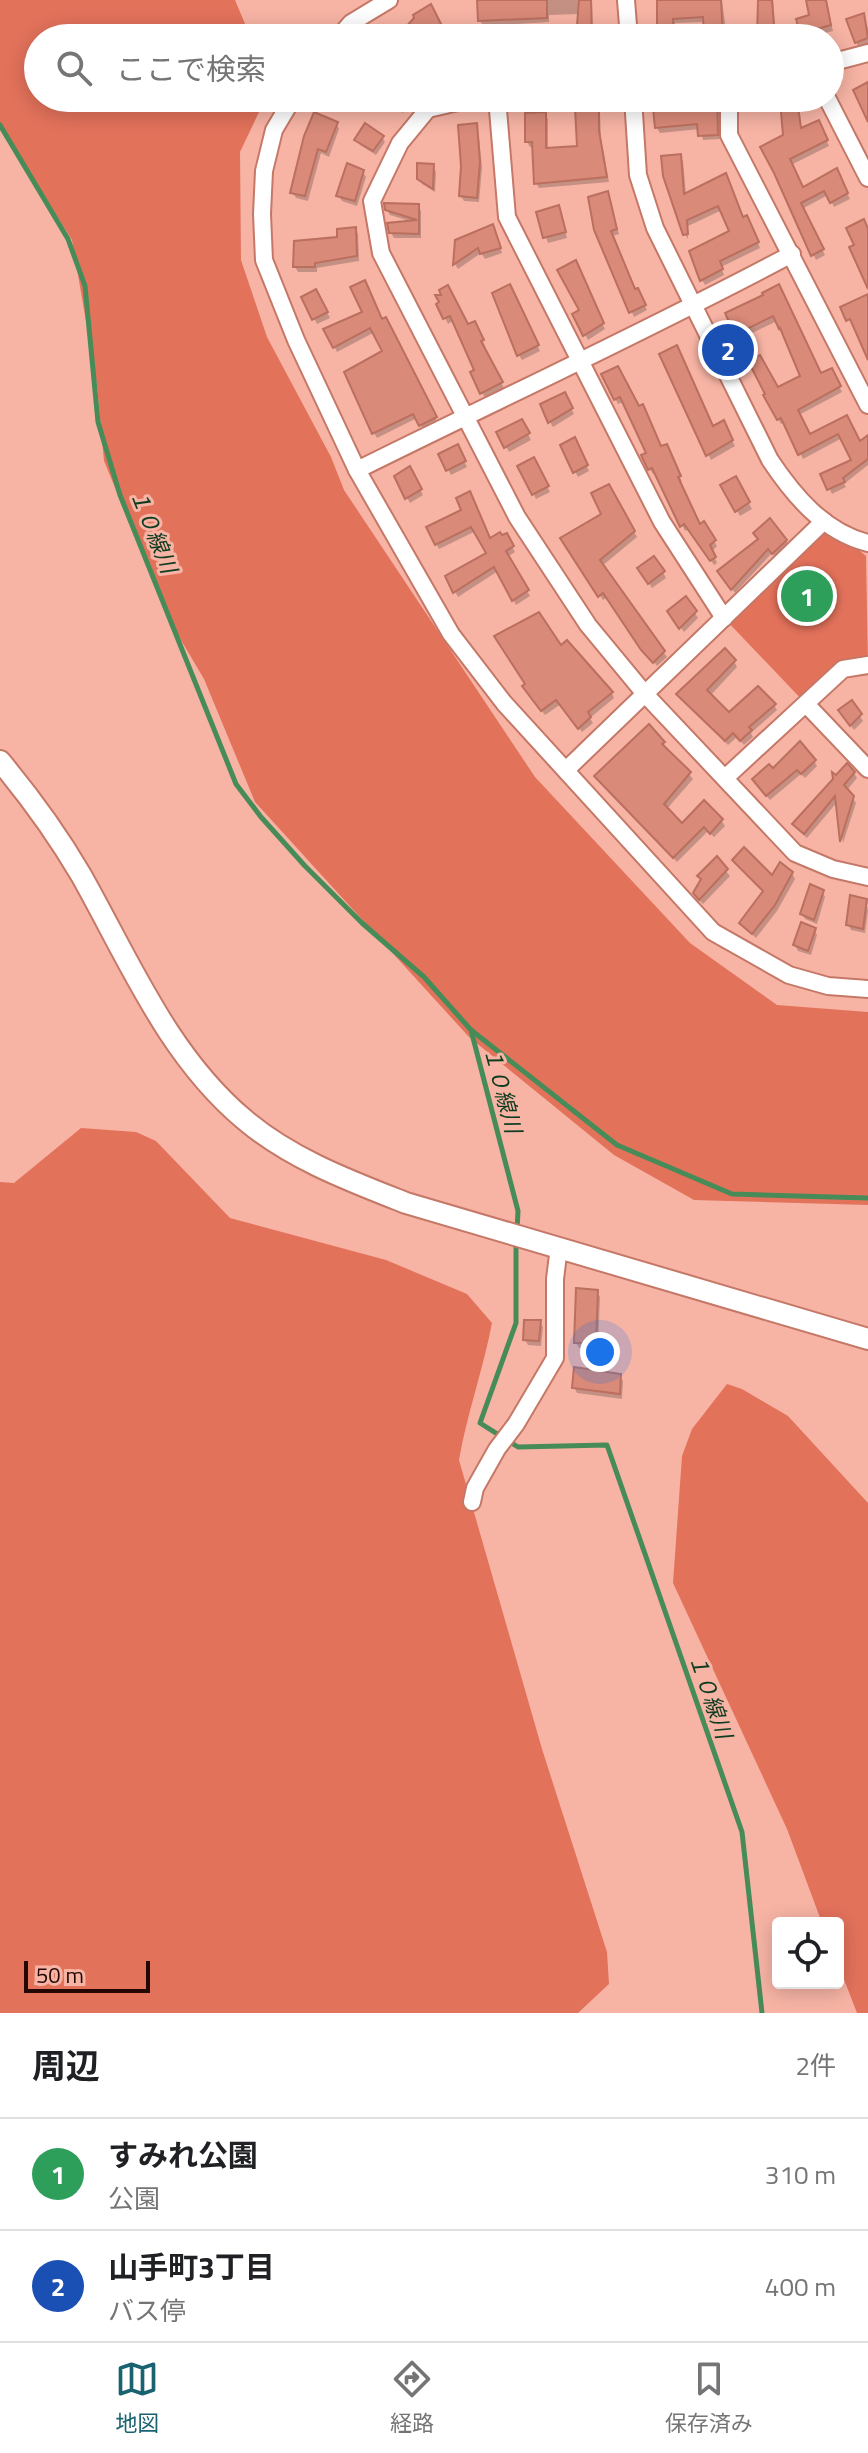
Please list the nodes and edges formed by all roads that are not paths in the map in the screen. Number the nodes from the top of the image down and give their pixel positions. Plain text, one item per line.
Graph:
1 (389, 0) edge
2 (626, 0) edge
3 (350, 24) edge
4 (628, 24) edge
5 (868, 53) edge
6 (844, 59) edge
7 (285, 112) edge
8 (426, 112) edge
9 (498, 112) edge
10 (634, 112) edge
11 (729, 112) edge
12 (834, 112) edge
13 (868, 178) edge
14 (792, 254) junction
15 (693, 307) junction
16 (579, 360) junction
17 (868, 405) edge
18 (464, 417) junction
19 (357, 470) junction
20 (824, 521) junction
21 (868, 543) edge
22 (724, 618) junction
23 (868, 665) edge
24 (645, 694) junction
25 (806, 704) junction
26 (0, 761) edge
27 (868, 769) edge
28 (566, 770) junction
29 (725, 778) junction
30 (868, 877) edge
31 (868, 989) edge
32 (559, 1247) junction
33 (868, 1339) edge
34 (472, 1502) dead end

1 - 3 street
2 - 4 street
5 - 6 street
7 - 19 street
8 - 18 street
9 - 16 street
10 - 15 street
11 - 14 street
12 - 13 street
14 - 15 street
14 - 17 street
15 - 16 street
15 - 20 street
16 - 18 street
16 - 22 street
18 - 19 street
18 - 24 street
19 - 28 street
20 - 21 street
20 - 22 street
22 - 24 street
23 - 25 street
24 - 28 street
24 - 29 street
25 - 27 street
25 - 29 street
26 - 32 street
28 - 31 street
29 - 30 street
32 - 33 street
32 - 34 street

